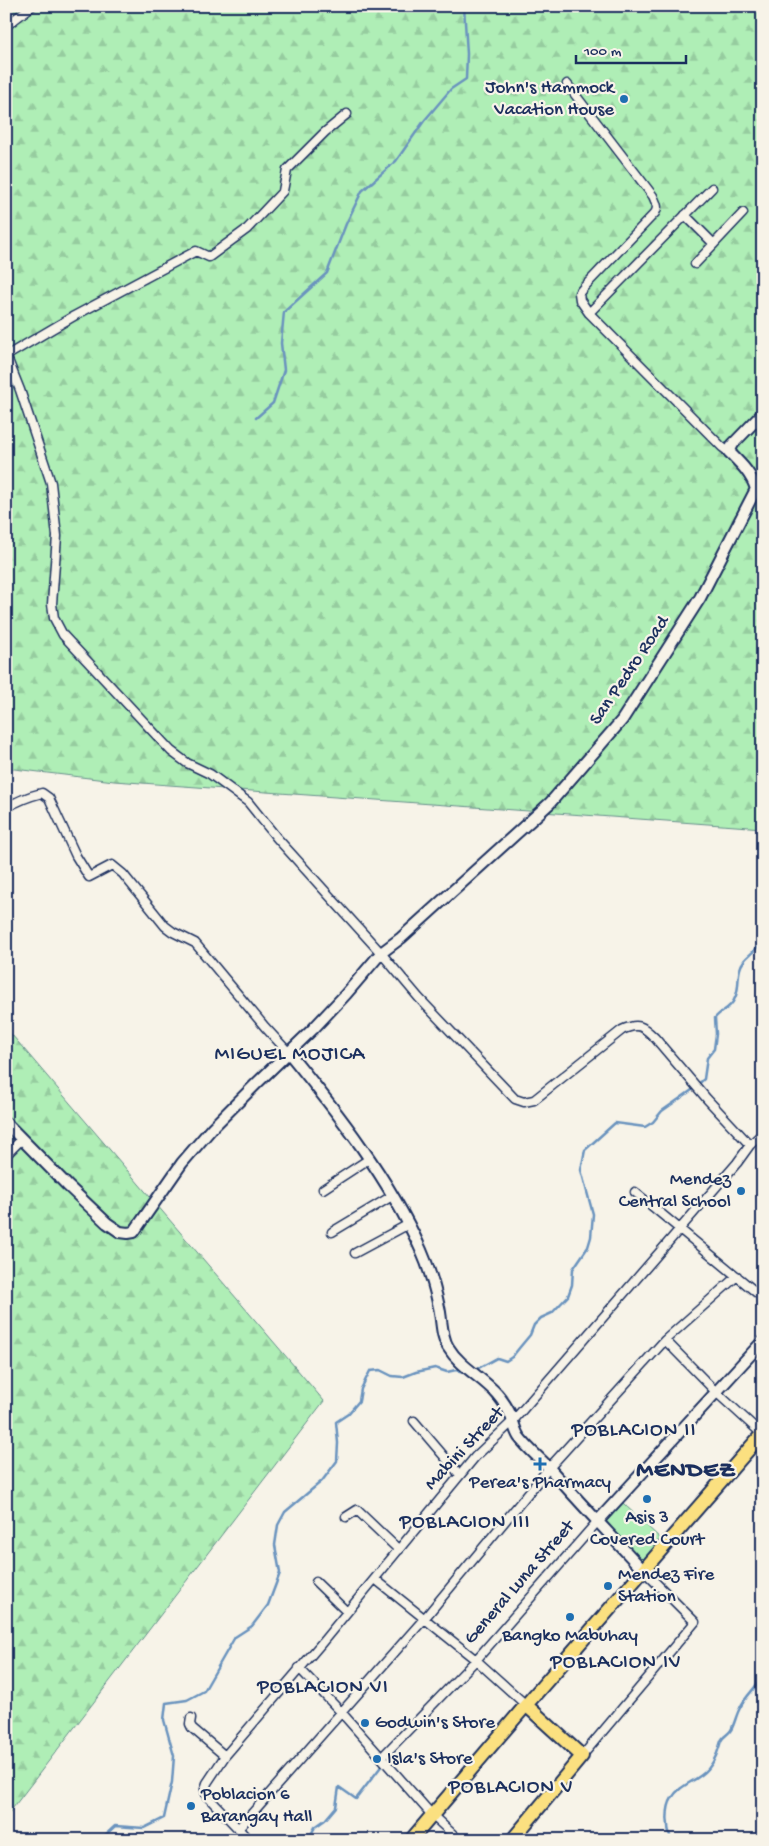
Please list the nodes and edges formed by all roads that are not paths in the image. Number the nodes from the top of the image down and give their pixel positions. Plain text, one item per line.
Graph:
1 (32, 6) edge
2 (6, 26) edge
3 (567, 84) dead end
4 (347, 114) dead end
5 (712, 188) dead end
6 (743, 213) dead end
7 (685, 215) junction
8 (714, 244) junction
9 (695, 264) dead end
10 (589, 313) junction
11 (6, 356) edge
12 (763, 413) edge
13 (729, 452) junction
14 (6, 808) edge
15 (381, 953) junction
16 (289, 1053) junction
17 (6, 1123) edge
18 (763, 1133) edge
19 (22, 1139) junction
20 (750, 1145) junction
21 (6, 1155) edge
22 (369, 1159) junction
23 (323, 1189) dead end
24 (635, 1192) dead end
25 (392, 1196) junction
26 (409, 1224) junction
27 (680, 1229) junction
28 (332, 1232) dead end
29 (355, 1253) dead end
30 (737, 1276) junction
31 (763, 1298) edge
32 (665, 1340) junction
33 (763, 1341) edge
34 (716, 1392) junction
35 (414, 1421) dead end
36 (513, 1421) junction
37 (762, 1434) edge
38 (549, 1468) junction
39 (460, 1475) junction
40 (346, 1517) dead end
41 (597, 1522) junction
42 (399, 1550) junction
43 (643, 1570) junction
44 (375, 1579) junction
45 (316, 1582) dead end
46 (347, 1612) junction
47 (424, 1619) junction
48 (476, 1660) junction
49 (299, 1668) junction
50 (526, 1705) junction
51 (341, 1712) junction
52 (192, 1718) dead end
53 (225, 1756) junction
54 (582, 1756) junction
55 (382, 1757) junction
56 (432, 1815) junction
57 (239, 1828) junction
58 (250, 1840) edge
59 (411, 1840) edge
60 (459, 1840) edge
61 (512, 1840) edge

1 - 2 street
3 - 10 street
4 - 11 street
5 - 7 street
6 - 8 street
7 - 8 street
7 - 10 street
8 - 9 street
10 - 13 street
11 - 15 street
12 - 13 street
13 - 15 street, San Pedro Road
14 - 16 street
15 - 16 street
15 - 20 street
16 - 19 street
16 - 22 street
17 - 19 street
18 - 20 street, Mabini Street
19 - 21 street
20 - 27 street, Mabini Street
22 - 23 street
22 - 25 street
24 - 27 street
25 - 26 street
25 - 28 street
26 - 29 street
26 - 36 street
27 - 30 street
27 - 36 street, Mabini Street
30 - 31 street
30 - 32 street
32 - 34 street
32 - 38 street
33 - 34 street, General Luna Street
34 - 37 street
34 - 41 street, General Luna Street
35 - 39 street
36 - 38 street
36 - 39 street, Mabini Street
37 - 43 main road
38 - 41 street
38 - 47 street
39 - 42 street, Mabini Street
40 - 42 street
41 - 43 street
41 - 48 street, General Luna Street
42 - 44 street, Mabini Street
43 - 50 main road
43 - 54 street
44 - 46 street, Mabini Street
44 - 47 street
45 - 46 street
46 - 49 street, Mabini Street
47 - 48 street
47 - 51 street
48 - 50 street
48 - 55 street, General Luna Street
49 - 51 street
49 - 53 street, Mabini Street
50 - 54 main road
50 - 56 main road
51 - 55 street
51 - 57 street
52 - 53 street
53 - 57 street, Mabini Street
54 - 61 main road
55 - 56 street
56 - 59 main road
56 - 60 street
57 - 58 street

